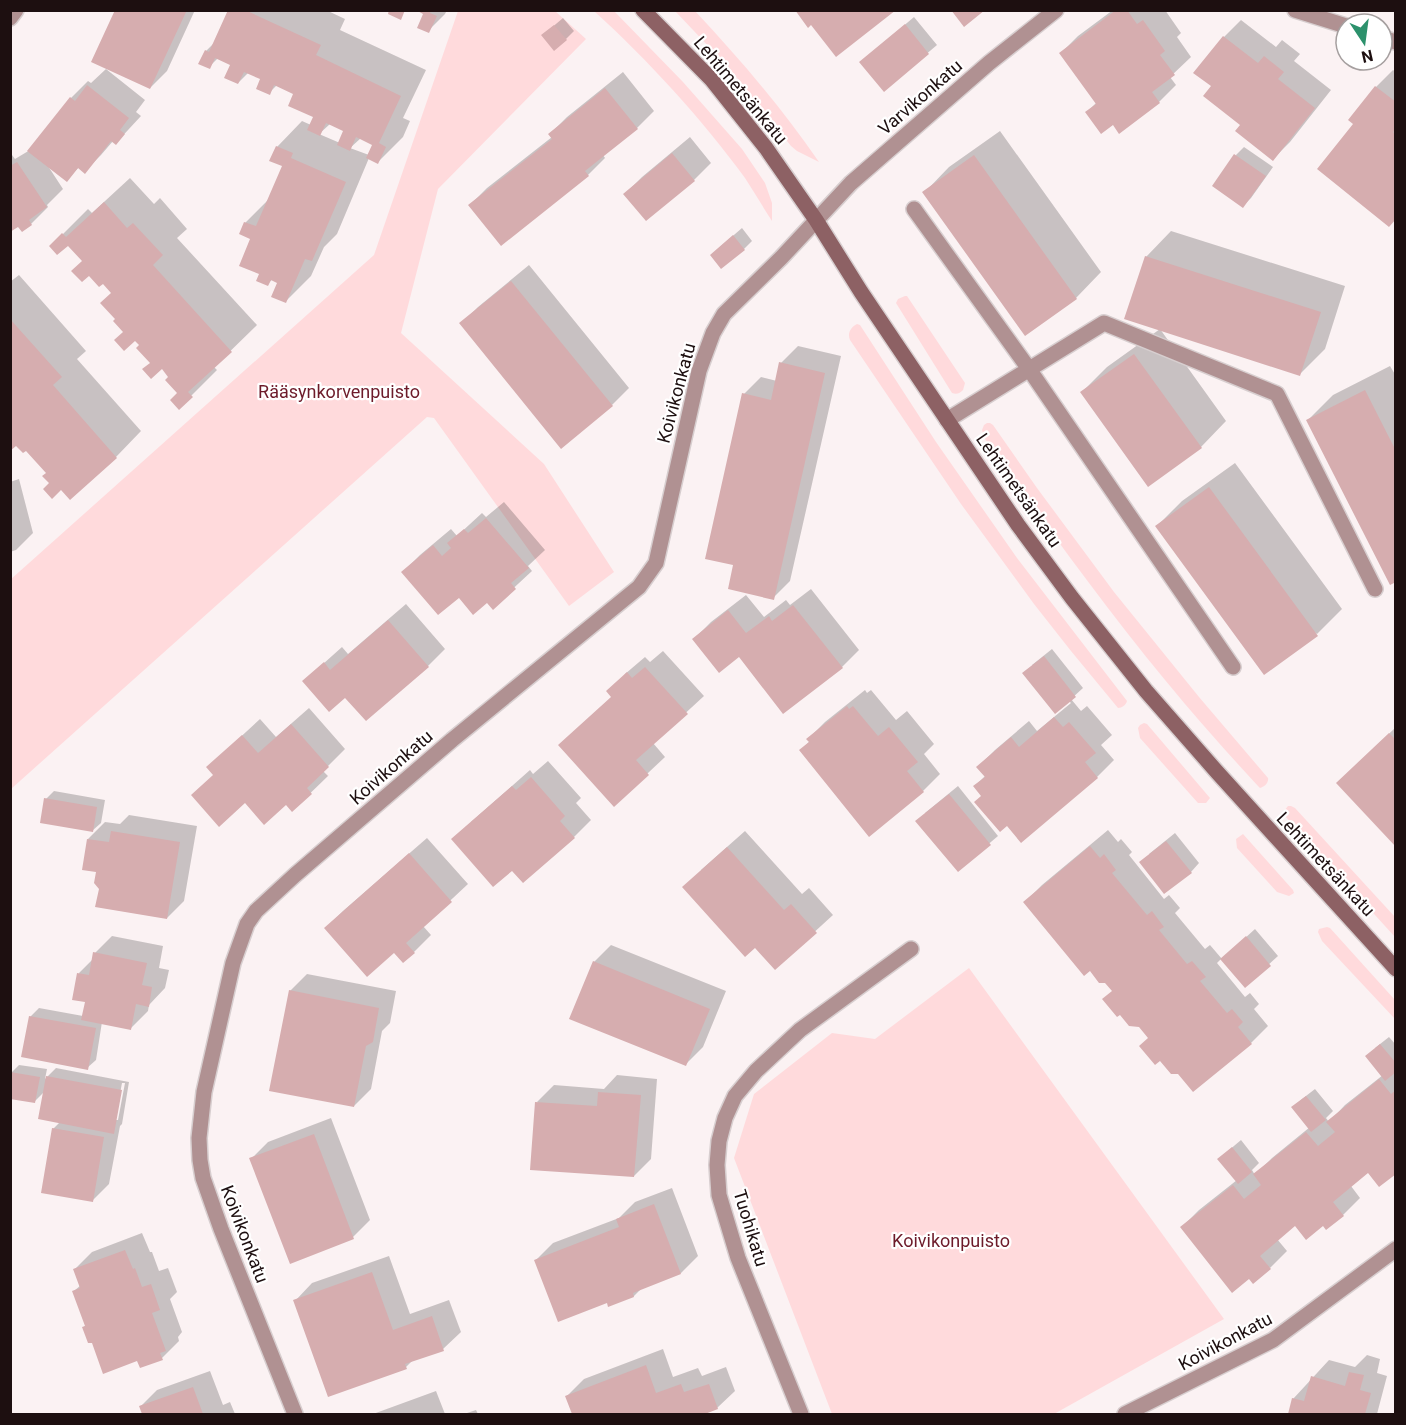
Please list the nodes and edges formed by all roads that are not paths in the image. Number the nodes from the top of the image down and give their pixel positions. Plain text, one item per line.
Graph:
1 (16, 10) edge
2 (643, 10) edge
3 (1056, 10) edge
4 (1295, 10) edge
5 (10, 18) edge
6 (1334, 22) edge
7 (914, 209) dead end
8 (816, 219) junction
9 (1029, 369) junction
10 (947, 420) junction
11 (1375, 589) dead end
12 (1233, 667) dead end
13 (911, 949) dead end
14 (1395, 969) edge
15 (1395, 1249) edge
16 (295, 1414) edge
17 (801, 1414) edge
18 (1125, 1414) edge

1 - 5 street
2 - 8 street, Lehtimetsänkatu
3 - 8 street, Varvikonkatu
4 - 6 street
7 - 9 street
8 - 10 street, Lehtimetsänkatu
8 - 16 street, Koivikonkatu
9 - 10 street
9 - 11 street
9 - 12 street
10 - 14 street, Lehtimetsänkatu
13 - 17 street, Tuohikatu
15 - 18 street, Koivikonkatu

